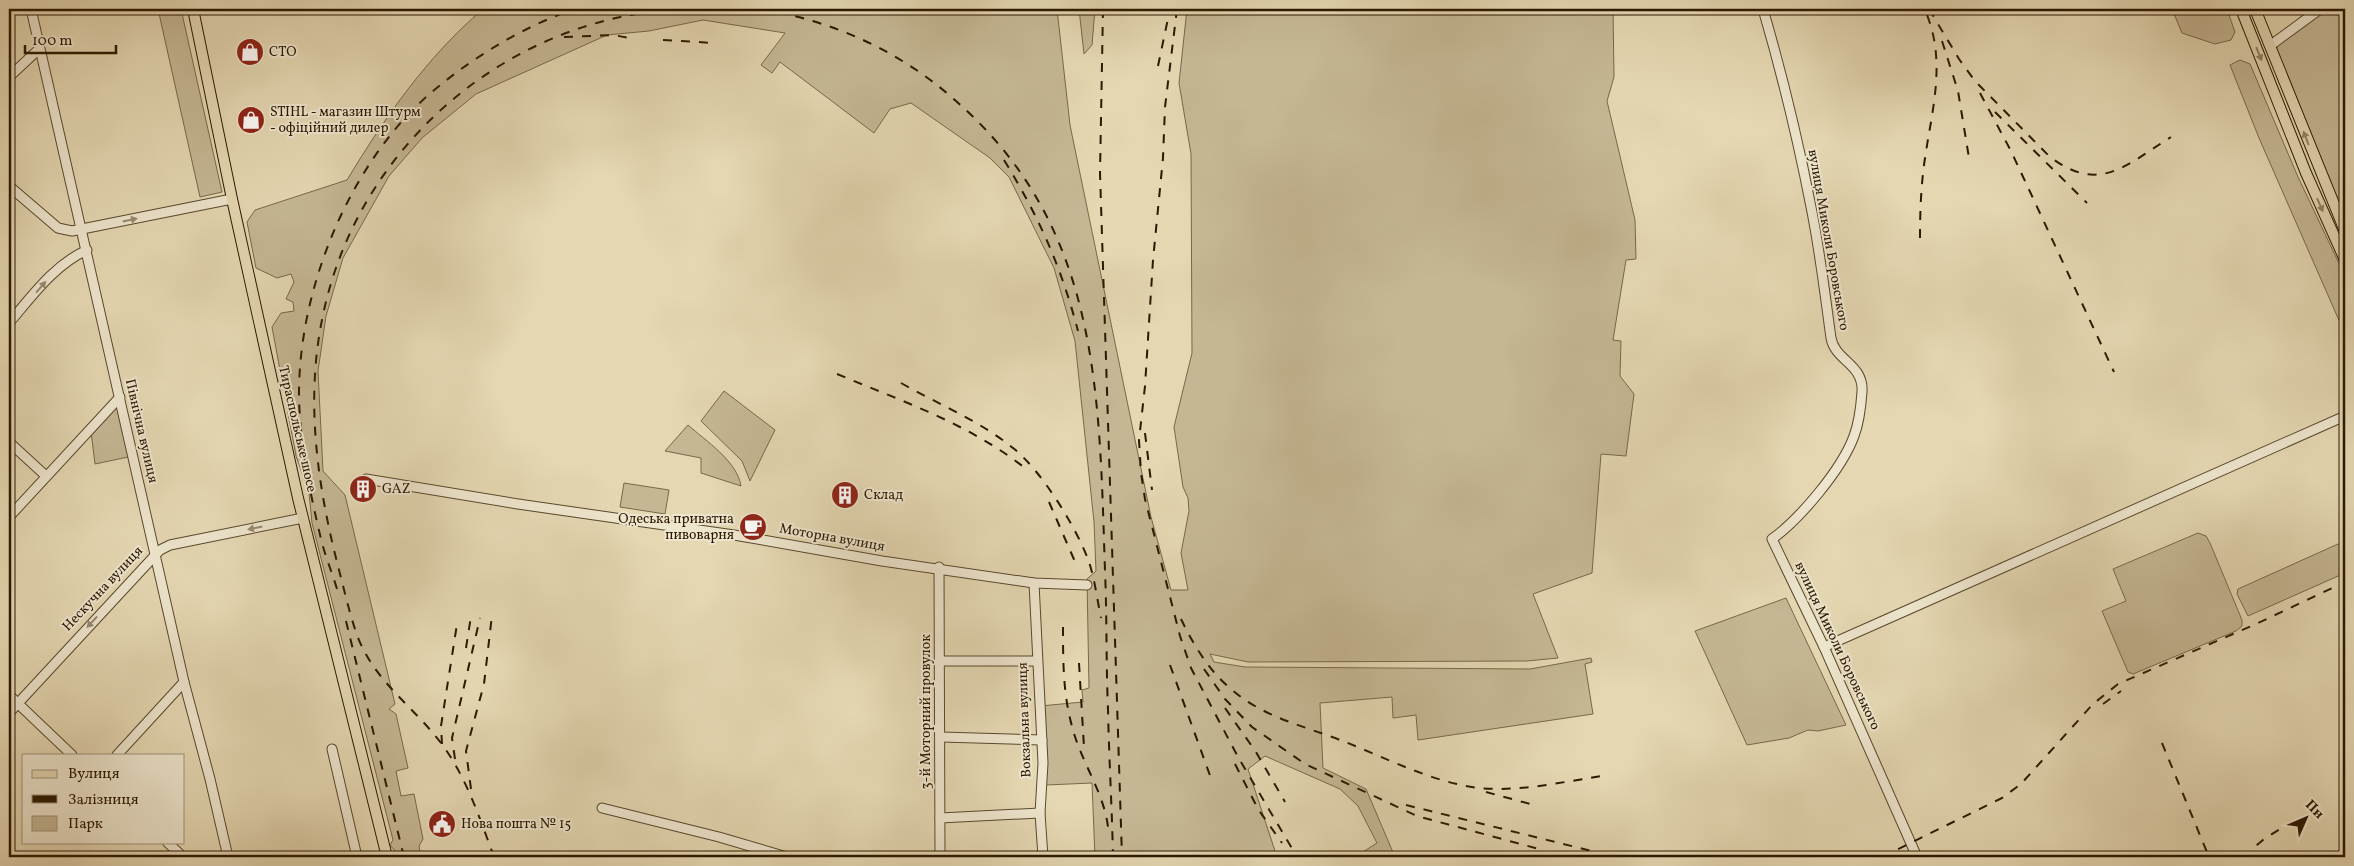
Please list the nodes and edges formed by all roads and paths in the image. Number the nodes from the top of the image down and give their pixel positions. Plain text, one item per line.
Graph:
1 (31, 9) edge
2 (193, 9) edge
3 (1763, 9) edge
4 (2241, 9) edge
5 (2255, 9) edge
6 (2320, 9) edge
7 (2271, 45) junction
8 (39, 49) junction
9 (9, 77) edge
10 (9, 186) edge
11 (232, 199) junction
12 (82, 230) junction
13 (2345, 231) edge
14 (87, 250) junction
15 (2345, 260) edge
16 (9, 323) edge
17 (120, 397) junction
18 (2345, 416) edge
19 (9, 442) edge
20 (46, 476) junction
21 (366, 479) dead end
22 (9, 517) edge
23 (303, 518) junction
24 (155, 553) junction
25 (939, 567) junction
26 (1034, 583) junction
27 (1087, 585) dead end
28 (1824, 646) junction
29 (940, 661) junction
30 (1037, 661) junction
31 (184, 682) junction
32 (9, 695) edge
33 (17, 703) junction
34 (9, 712) edge
35 (941, 737) junction
36 (1042, 740) junction
37 (332, 749) dead end
38 (71, 754) edge
39 (118, 754) edge
40 (602, 808) dead end
41 (1040, 813) junction
42 (940, 818) junction
43 (169, 844) edge
44 (389, 855) edge
45 (183, 857) edge
46 (228, 857) edge
47 (358, 857) edge
48 (787, 857) edge
49 (940, 857) edge
50 (1043, 857) edge
51 (1917, 857) edge

1 - 8 street, Північна вулиця
2 - 11 main road, Тираспольське шосе
3 - 28 street, вулиця Миколи Боровського
4 -> 15 main road
5 - 7 main road
6 - 7 street
13 -> 7 main road
8 - 9 street
8 - 12 street, Північна вулиця
10 - 12 street
12 -> 11 street
11 - 23 main road, Тираспольське шосе
12 - 14 street, Північна вулиця
16 -> 14 street
14 - 17 street, Північна вулиця
17 - 20 street
17 - 24 street, Північна вулиця
18 - 28 street
19 - 20 street
20 - 22 street
21 - 25 street, Моторна вулиця
23 -> 24 street, Нескучна вулиця
23 - 44 main road, Тираспольське шосе
24 - 31 street, Північна вулиця
24 -> 33 street, Нескучна вулиця
25 - 26 street, Моторна вулиця
25 - 29 street, 3-й Моторний провулок
26 - 27 street, Моторна вулиця
26 - 30 street, Вокзальна вулиця
28 - 51 street, вулиця Миколи Боровського
29 - 30 street
29 - 35 street, 3-й Моторний провулок
30 - 36 street, Вокзальна вулиця
31 - 39 street
31 - 46 street, Північна вулиця
32 - 33 street
33 - 34 street, Нескучна вулиця
33 - 38 street
35 - 36 street
35 - 42 street, 3-й Моторний провулок
36 - 41 street, Вокзальна вулиця
37 - 47 street
40 - 48 street
41 - 42 street
41 - 50 street, Вокзальна вулиця
42 - 49 street, 3-й Моторний провулок
43 - 45 street

